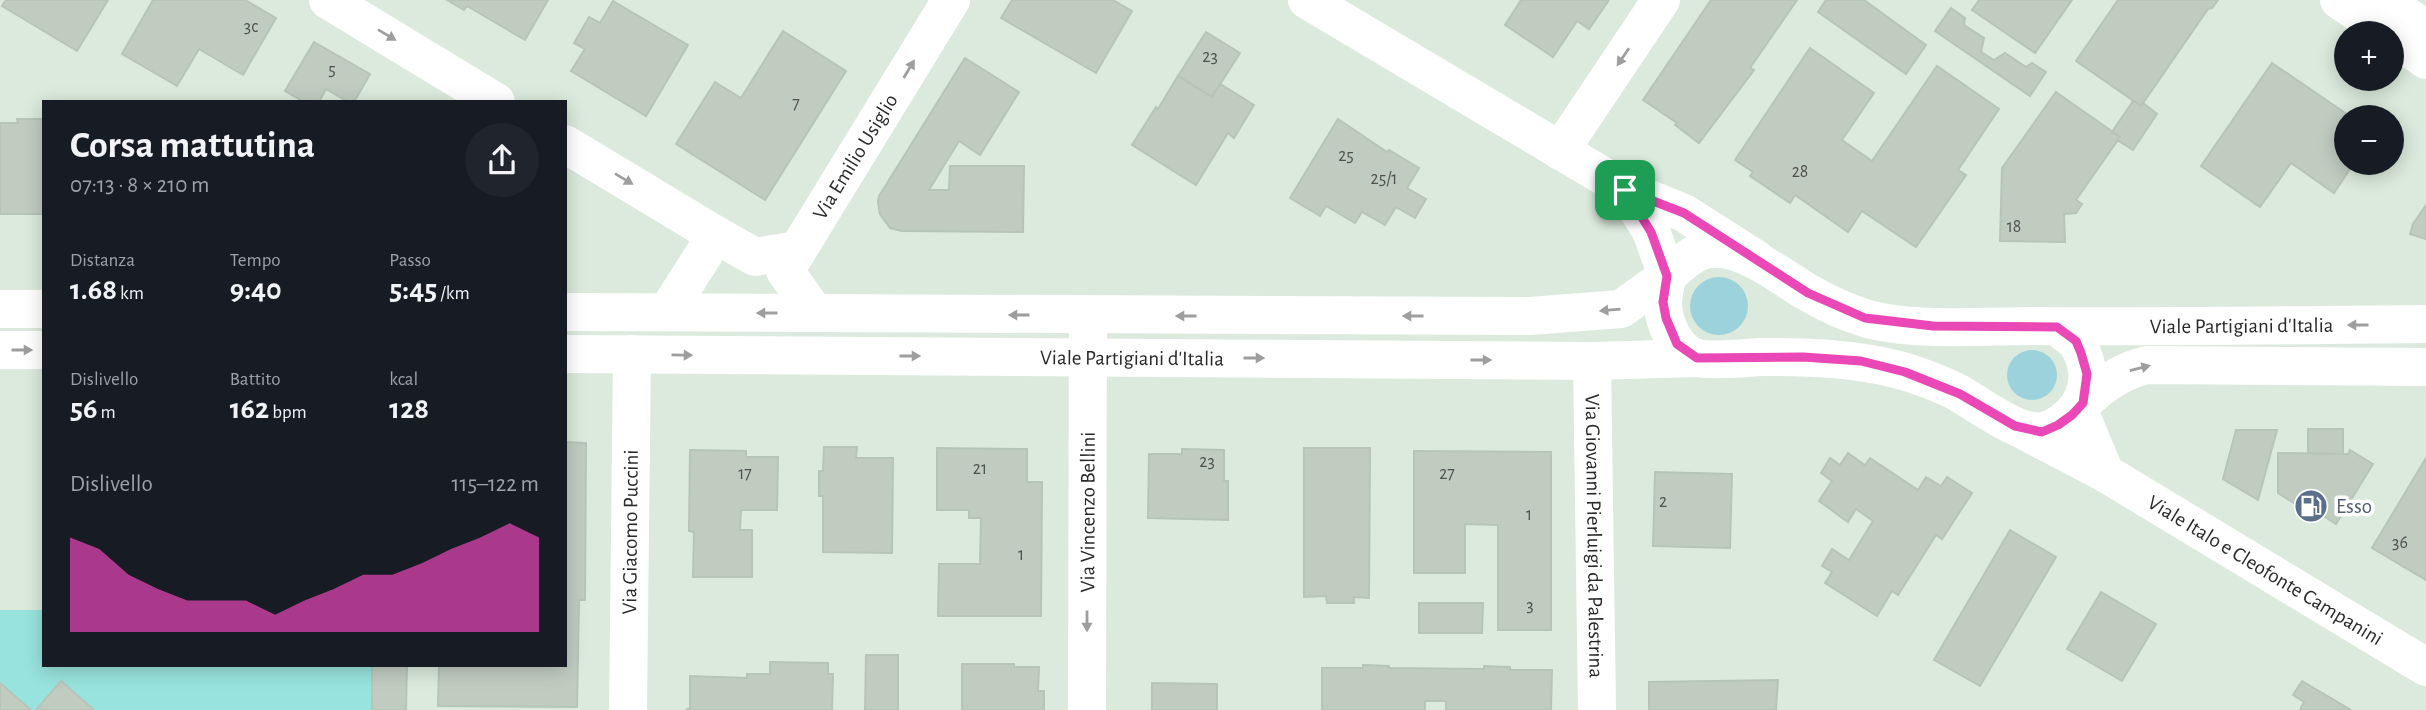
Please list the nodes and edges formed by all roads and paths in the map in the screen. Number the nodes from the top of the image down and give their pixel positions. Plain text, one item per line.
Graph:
1 (328, 0) edge
2 (951, 0) edge
3 (1307, 0) edge
4 (1661, 0) edge
5 (2339, 0) edge
6 (2382, 0) edge
7 (2370, 21) edge
8 (2426, 29) edge
9 (2404, 44) edge
10 (2426, 60) edge
11 (493, 100) edge
12 (567, 145) edge
13 (1560, 151) junction
14 (1625, 190) junction
15 (716, 236) junction
16 (798, 250) junction
17 (1760, 262) junction
18 (1667, 276) junction
19 (0, 309) edge
20 (42, 309) edge
21 (567, 312) edge
22 (667, 312) junction
23 (815, 313) junction
24 (1088, 315) junction
25 (2426, 324) edge
26 (2057, 327) junction
27 (0, 350) edge
28 (42, 351) edge
29 (567, 354) edge
30 (632, 354) junction
31 (1088, 357) junction
32 (1697, 358) junction
33 (1592, 361) junction
34 (2426, 367) edge
35 (2081, 405) junction
36 (2015, 426) junction
37 (2105, 473) junction
38 (2426, 667) edge
39 (628, 710) edge
40 (1087, 710) edge
41 (1597, 710) edge

1 -> 11 main road
16 -> 2 main road, Via Emilio Usiglio
3 - 13 main road
4 -> 13 main road
5 - 7 main road
6 - 8 main road
9 - 10 main road
12 -> 15 main road
13 - 14 main road
14 - 17 main road
14 - 18 main road
15 - 16 main road
15 - 22 main road
16 - 23 main road, Via Emilio Usiglio
17 - 18 main road, Viale Partigiani d'Italia
17 - 26 main road, Viale Partigiani d'Italia
18 -> 24 main road, Viale Partigiani d'Italia
18 - 32 main road
19 - 20 main road
21 - 22 main road, Viale Partigiani d'Italia
23 -> 22 main road, Viale Partigiani d'Italia
24 -> 23 main road, Viale Partigiani d'Italia
24 - 31 main road, Via Vincenzo Bellini
25 -> 26 main road, Viale Partigiani d'Italia
26 - 35 main road
27 -> 28 main road
29 - 30 main road, Viale Partigiani d'Italia
30 -> 31 main road, Viale Partigiani d'Italia
30 - 39 main road, Via Giacomo Puccini
31 -> 33 main road, Viale Partigiani d'Italia
31 -> 40 main road, Via Vincenzo Bellini
32 - 33 main road, Viale Partigiani d'Italia
32 - 36 main road, Viale Partigiani d'Italia
33 - 41 main road, Via Giovanni Pierluigi da Palestrina
35 -> 34 main road, Viale Partigiani d'Italia
35 - 36 main road, Viale Partigiani d'Italia
35 - 37 main road
36 - 37 main road, Viale Italo e Cleofonte Campanini
37 - 38 main road, Viale Italo e Cleofonte Campanini

